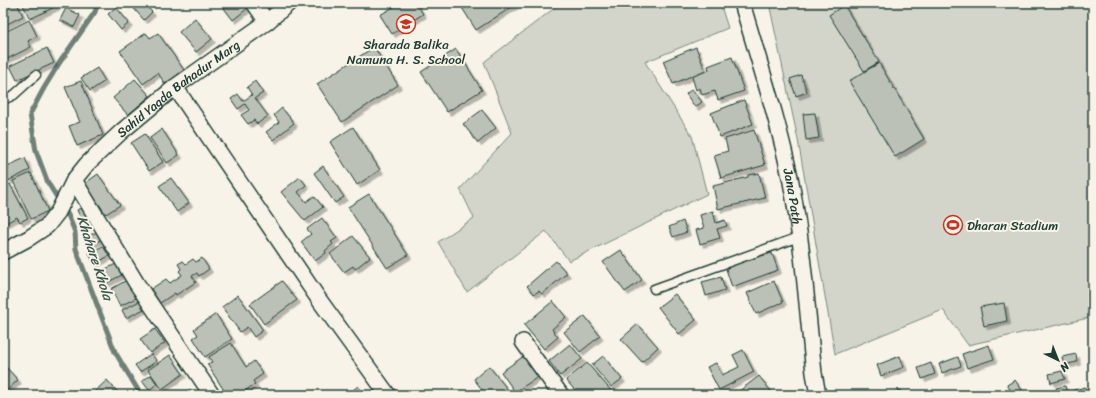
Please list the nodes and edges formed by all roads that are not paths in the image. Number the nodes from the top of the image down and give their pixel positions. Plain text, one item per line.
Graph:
1 (254, 3) edge
2 (289, 3) edge
3 (742, 3) edge
4 (267, 22) junction
5 (36, 75) dead end
6 (175, 87) junction
7 (3, 100) edge
8 (71, 184) junction
9 (799, 237) junction
10 (3, 252) edge
11 (654, 289) dead end
12 (523, 342) dead end
13 (212, 395) edge
14 (388, 395) edge
15 (561, 395) edge
16 (818, 395) edge

1 - 4 street
2 - 4 street, Sahid Yagda Bahadur Marg
3 - 9 street, Jana Path
4 - 6 street, Sahid Yagda Bahadur Marg
5 - 7 lane
6 - 8 street, Sahid Yagda Bahadur Marg
6 - 14 street
8 - 10 street, Sahid Yagda Bahadur Marg
8 - 13 street
9 - 11 lane
9 - 16 street, Jana Path
12 - 15 street

